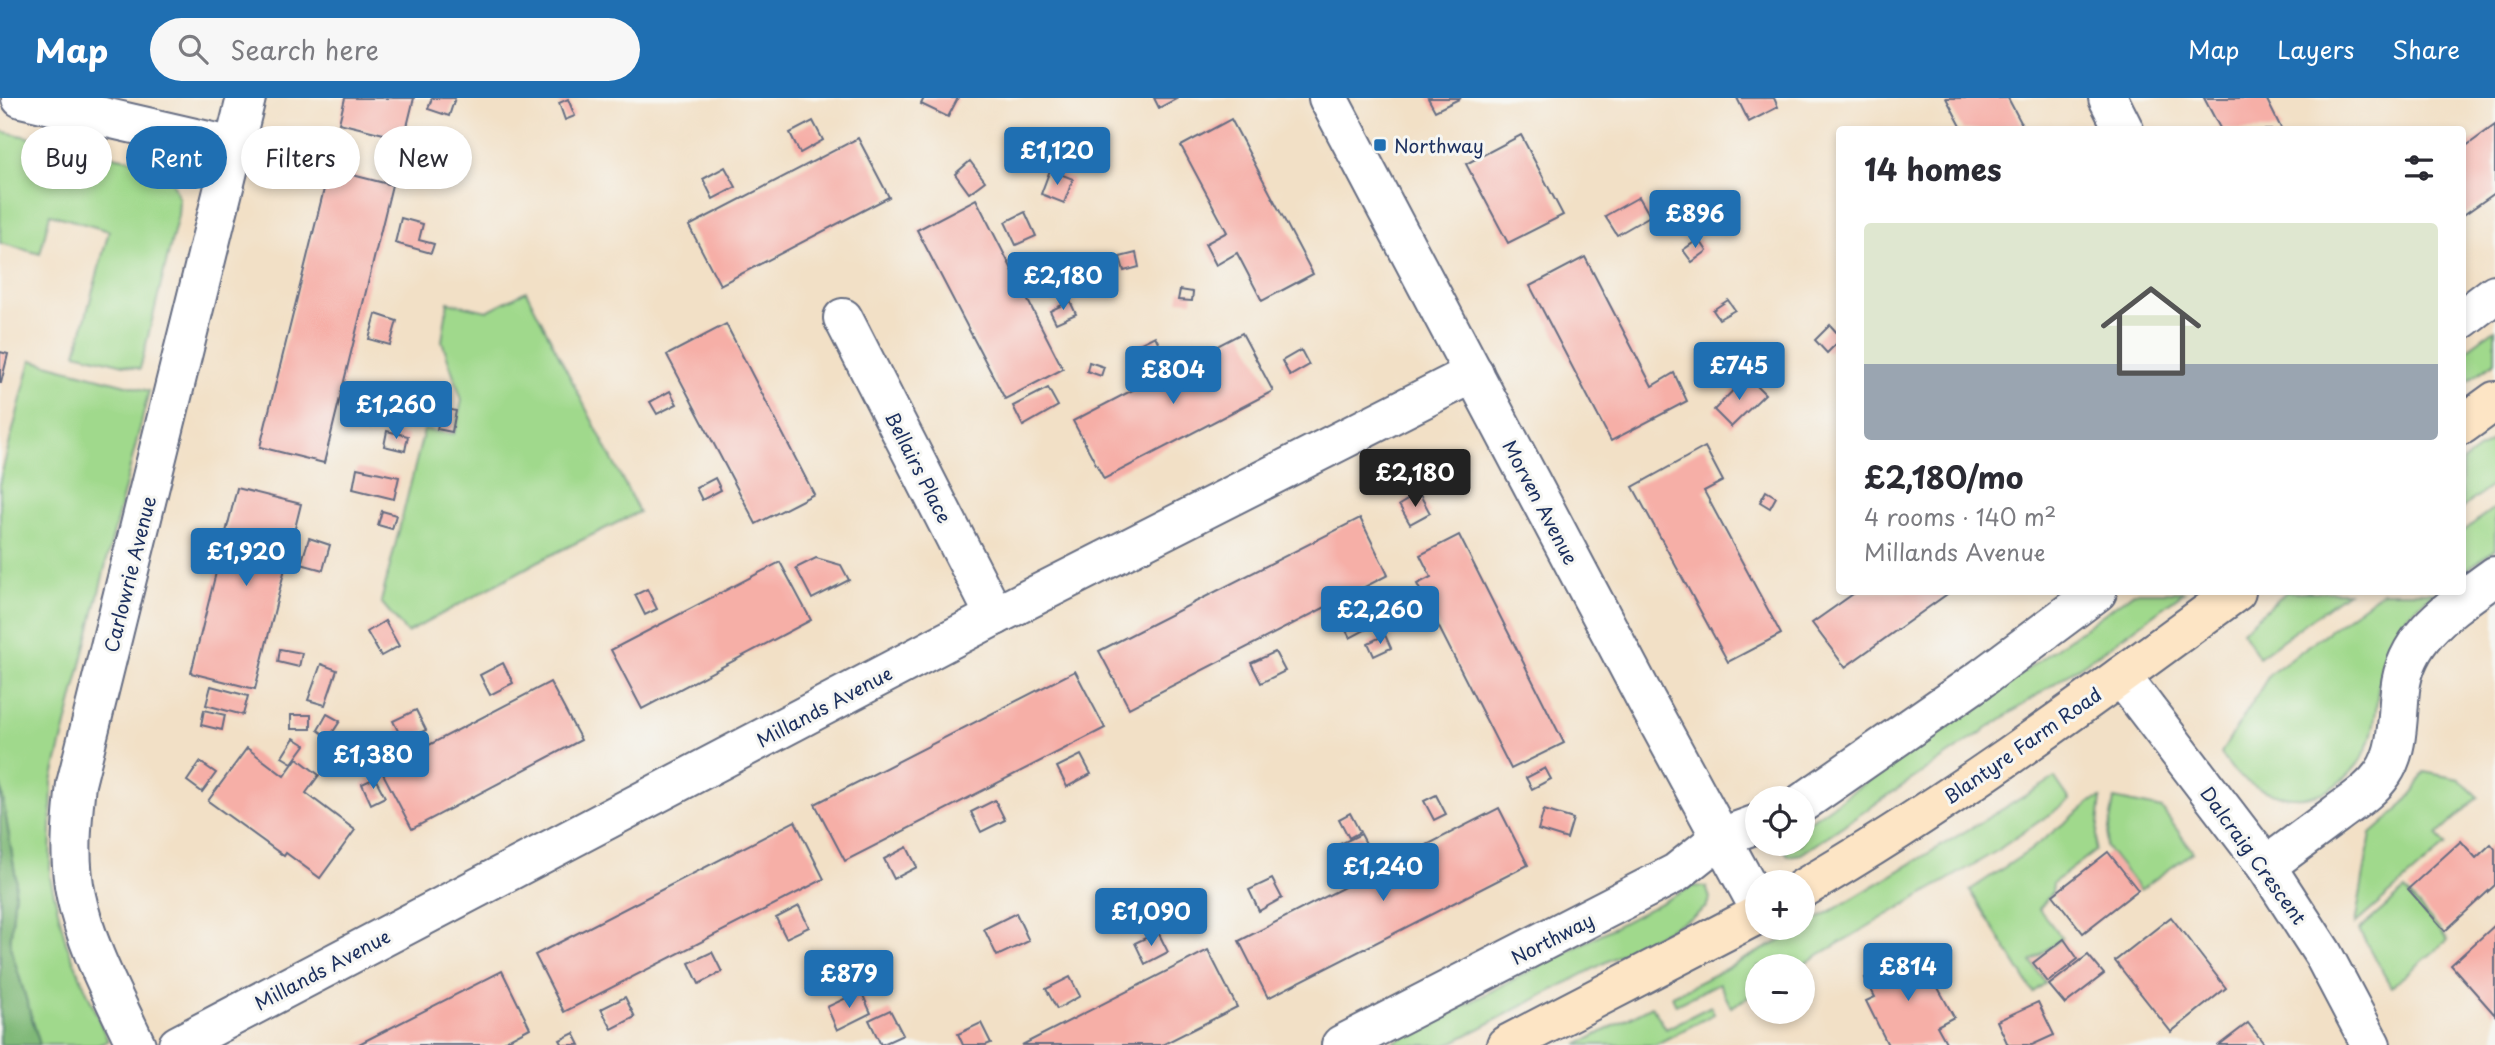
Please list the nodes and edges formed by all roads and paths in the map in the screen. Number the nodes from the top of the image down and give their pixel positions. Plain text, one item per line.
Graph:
1 (22, 98) edge
2 (246, 98) edge
3 (1328, 98) edge
4 (2108, 98) edge
5 (2122, 126) edge
6 (234, 147) junction
7 (2495, 294) edge
8 (2466, 316) edge
9 (843, 318) dead end
10 (1474, 373) junction
11 (2495, 401) edge
12 (2466, 422) edge
13 (2495, 576) edge
14 (2093, 595) edge
15 (2232, 595) edge
16 (995, 616) junction
17 (2121, 676) junction
18 (1815, 794) edge
19 (1745, 828) edge
20 (1721, 837) junction
21 (2266, 866) junction
22 (1745, 882) edge
23 (1815, 882) edge
24 (1745, 921) edge
25 (136, 1045) edge
26 (178, 1045) edge
27 (1341, 1045) edge
28 (1506, 1045) edge
29 (2371, 1045) edge

1 - 6 street
2 - 6 street, Carlowrie Avenue
3 - 10 street, Morven Avenue
4 - 5 street
6 - 25 street, Carlowrie Avenue
7 - 8 street
9 - 16 street, Bellairs Place
10 - 16 street, Millands Avenue
10 - 20 street, Morven Avenue
11 - 12 main road
13 - 21 street
14 - 18 street
15 - 17 main road, Blantyre Farm Road
16 - 26 street, Millands Avenue
17 - 21 street, Dalcraig Crescent
17 - 23 main road, Blantyre Farm Road
19 - 20 street, Northway
20 - 22 street, Morven Avenue
20 - 27 street, Northway
21 - 29 street, Dalcraig Crescent
24 - 28 main road

